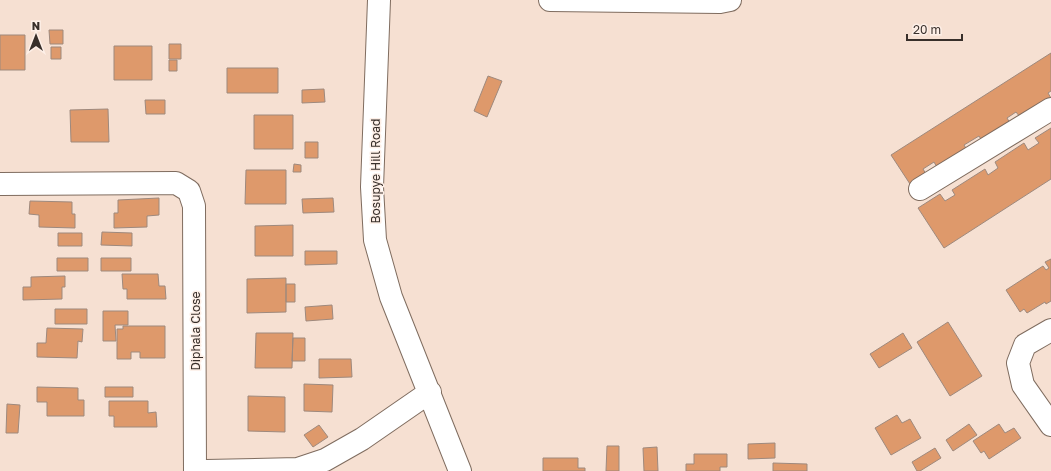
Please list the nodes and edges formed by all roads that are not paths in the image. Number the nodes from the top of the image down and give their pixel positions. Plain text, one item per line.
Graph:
1 (379, 0) edge
2 (550, 0) edge
3 (730, 0) edge
4 (1051, 109) edge
5 (0, 184) edge
6 (920, 189) dead end
7 (1051, 330) edge
8 (430, 392) junction
9 (1051, 425) edge
10 (195, 471) edge
11 (206, 471) edge
12 (460, 471) edge

1 - 8 street, Bosupye Hill Road
2 - 3 street
4 - 6 street
5 - 10 street, Diphala Close
7 - 9 street
8 - 11 street
8 - 12 street, Bosupye Hill Road

